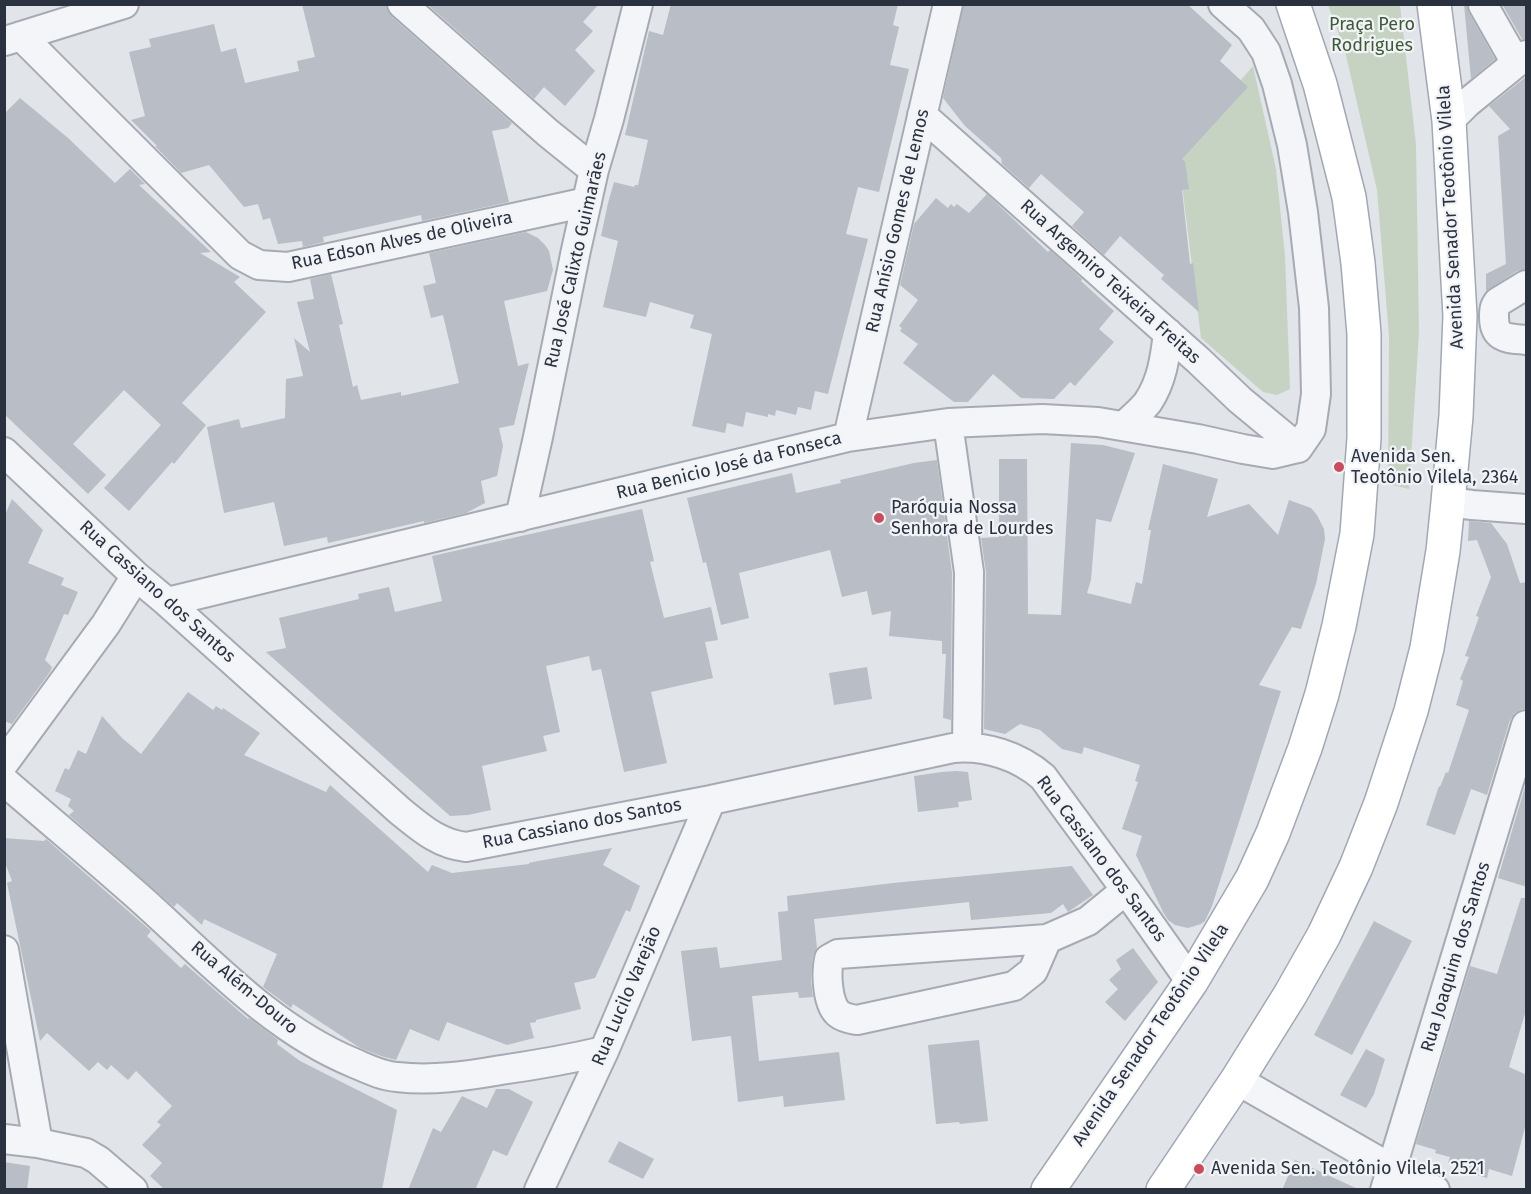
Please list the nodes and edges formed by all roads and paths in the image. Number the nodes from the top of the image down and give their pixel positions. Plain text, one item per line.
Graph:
1 (124, 4) edge
2 (402, 4) edge
3 (638, 4) edge
4 (948, 4) edge
5 (1223, 4) edge
6 (1293, 4) edge
7 (1434, 4) edge
8 (1483, 5) edge
9 (13, 39) edge
10 (1521, 59) edge
11 (921, 115) junction
12 (1449, 121) junction
13 (594, 170) junction
14 (587, 202) junction
15 (1527, 285) edge
16 (1460, 316) junction
17 (1494, 321) junction
18 (1168, 333) junction
19 (1527, 340) edge
20 (948, 423) junction
21 (1124, 426) junction
22 (848, 437) junction
23 (1298, 448) junction
24 (4, 452) edge
25 (1448, 502) junction
26 (1527, 509) edge
27 (520, 516) junction
28 (136, 576) junction
29 (167, 602) junction
30 (1527, 725) edge
31 (967, 747) junction
32 (4, 763) edge
33 (4, 781) edge
34 (711, 800) junction
35 (1126, 890) junction
36 (1047, 939) junction
37 (4, 950) edge
38 (1191, 982) junction
39 (604, 1051) junction
40 (1237, 1080) junction
41 (4, 1139) edge
42 (38, 1143) junction
43 (1388, 1179) edge
44 (133, 1190) edge
45 (539, 1190) edge
46 (1047, 1190) edge
47 (1162, 1190) edge
48 (1435, 1190) edge

1 - 9 street
2 - 13 street
3 - 13 street, Rua José Calixto Guimarães
4 - 11 street, Rua Anísio Gomes de Lemos
5 - 23 street
6 - 38 main road, Avenida Senador Teotônio Vilela
7 - 12 main road, Avenida Senador Teotônio Vilela
8 - 10 street
9 - 14 street, Rua Edson Alves de Oliveira
10 - 12 street
11 - 18 street, Rua Argemiro Teixeira Freitas
11 - 22 street, Rua Anísio Gomes de Lemos
12 - 16 main road, Avenida Senador Teotônio Vilela
13 - 14 street, Rua José Calixto Guimarães
14 - 27 street, Rua José Calixto Guimarães
15 - 17 street
16 - 17 street
16 - 25 main road, Avenida Senador Teotônio Vilela
17 - 19 street
18 - 21 street
18 - 23 street, Rua Argemiro Teixeira Freitas
20 - 21 street, Rua Benicio José da Fonseca
20 - 22 street, Rua Benicio José da Fonseca
20 - 31 street
21 - 23 street, Rua Benicio José da Fonseca
22 - 27 street, Rua Benicio José da Fonseca
24 - 28 street, Rua Cassiano dos Santos
25 - 26 street
25 - 40 main road, Avenida Senador Teotônio Vilela
27 - 29 street, Rua Benicio José da Fonseca
28 - 29 street, Rua Cassiano dos Santos
28 - 32 street
29 - 34 street, Rua Cassiano dos Santos
30 - 43 street, Rua Joaquim dos Santos
31 - 34 street, Rua Cassiano dos Santos
31 - 35 street, Rua Cassiano dos Santos
33 - 39 street, Rua Além-Douro
34 - 39 street, Rua Lucilo Varejão
35 - 36 street
35 - 38 street, Rua Cassiano dos Santos
36 - 36 street
37 - 42 street
38 - 46 main road, Avenida Senador Teotônio Vilela
39 - 45 street, Rua Lucilo Varejão
40 - 43 street
40 - 47 main road, Avenida Senador Teotônio Vilela
41 - 42 street
42 - 44 street
43 - 48 street

